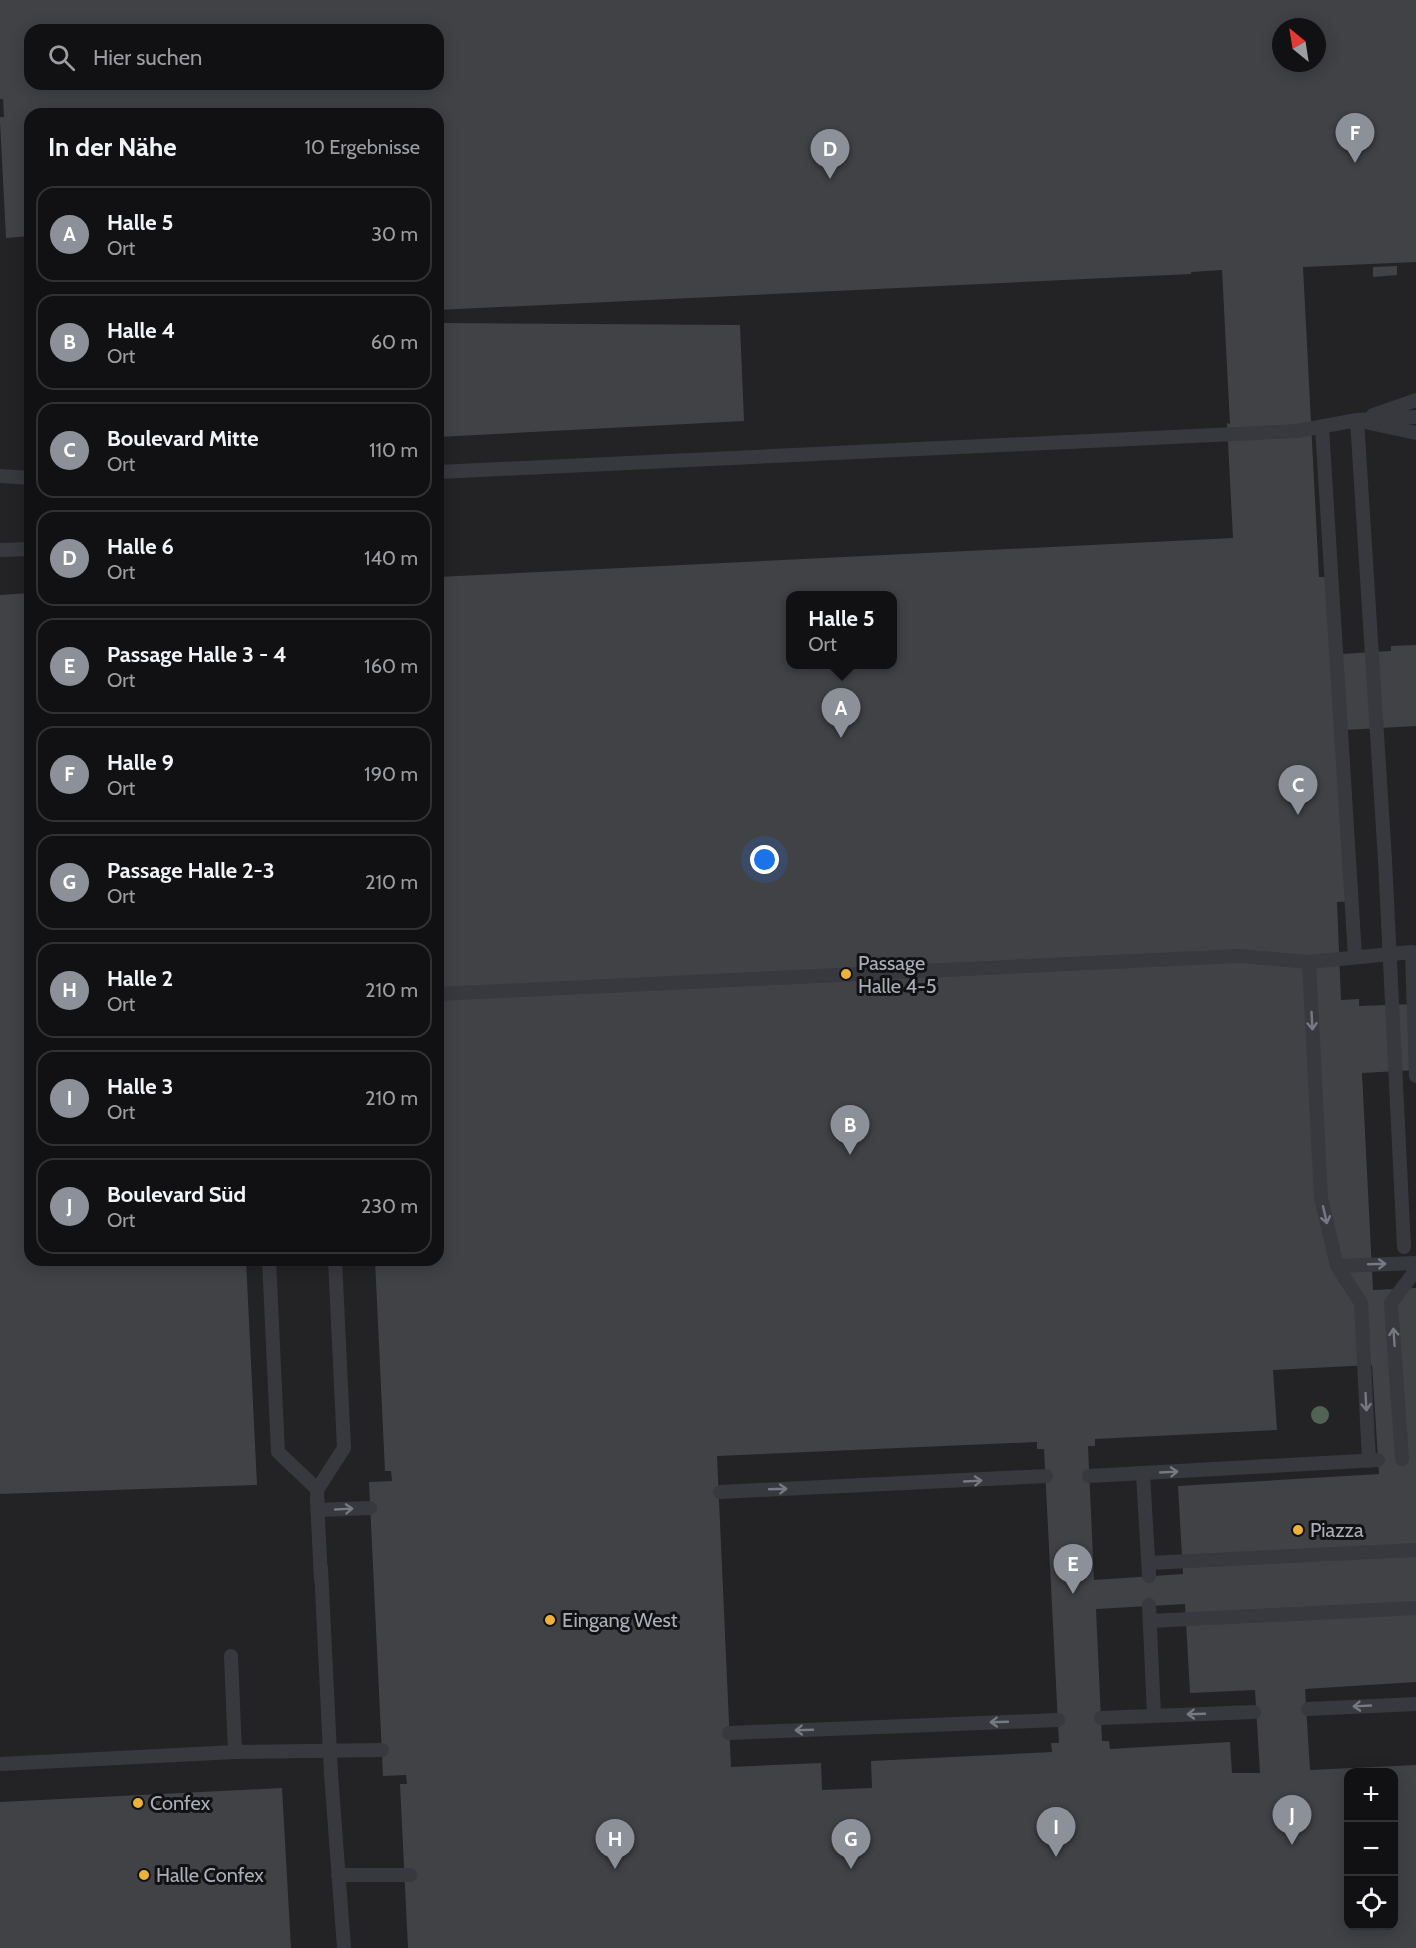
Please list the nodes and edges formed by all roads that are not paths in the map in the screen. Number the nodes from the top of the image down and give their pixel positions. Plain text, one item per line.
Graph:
1 (1416, 400) edge
2 (1416, 417) edge
3 (1358, 420) junction
4 (1322, 427) junction
5 (1297, 431) junction
6 (1416, 433) edge
7 (444, 472) edge
8 (0, 476) edge
9 (24, 478) edge
10 (24, 549) edge
11 (0, 550) edge
12 (1354, 957) junction
13 (1309, 962) junction
14 (444, 994) edge
15 (1416, 1076) edge
16 (1404, 1247) dead end
17 (1416, 1263) edge
18 (269, 1266) edge
19 (335, 1266) edge
20 (335, 1266) edge
21 (1337, 1266) junction
22 (1416, 1270) edge
23 (1402, 1459) dead end
24 (1143, 1474) junction
25 (1046, 1476) dead end
26 (1089, 1476) dead end
27 (316, 1490) junction
28 (720, 1492) dead end
29 (370, 1508) dead end
30 (317, 1510) junction
31 (1416, 1550) edge
32 (1149, 1605) dead end
33 (1416, 1608) edge
34 (1150, 1621) junction
35 (231, 1656) dead end
36 (1416, 1704) edge
37 (1308, 1709) dead end
38 (1254, 1712) dead end
39 (1155, 1715) junction
40 (1101, 1718) dead end
41 (1058, 1719) dead end
42 (729, 1733) dead end
43 (329, 1750) junction
44 (382, 1750) dead end
45 (235, 1752) junction
46 (0, 1764) edge
47 (337, 1853) junction
48 (415, 1875) dead end
49 (338, 1876) junction
50 (344, 1948) edge

1 - 3 lane, bridge
2 - 3 lane, bridge
3 - 4 lane
3 - 5 lane, bridge
3 - 6 lane, bridge
3 - 16 lane, bridge
4 - 5 lane
4 - 12 lane
5 - 7 lane, bridge
8 - 9 lane
10 - 11 lane
12 - 13 lane
12 - 15 lane
13 - 14 lane
13 -> 21 lane
21 -> 17 lane
18 - 27 lane
19 - 27 lane
20 - 47 lane, bridge
21 - 24 lane
23 -> 22 lane
24 - 26 lane
24 - 31 lane
28 -> 25 lane
27 - 30 lane
30 -> 29 lane
30 - 43 lane
32 - 34 lane
33 - 34 lane
34 - 39 lane
35 - 45 lane
36 -> 37 lane
38 -> 39 lane
39 - 40 lane
41 -> 42 lane
43 - 44 lane
43 - 45 lane
43 - 47 lane
45 - 46 lane
47 - 49 lane, bridge
48 - 49 lane, bridge
49 - 50 lane, bridge

